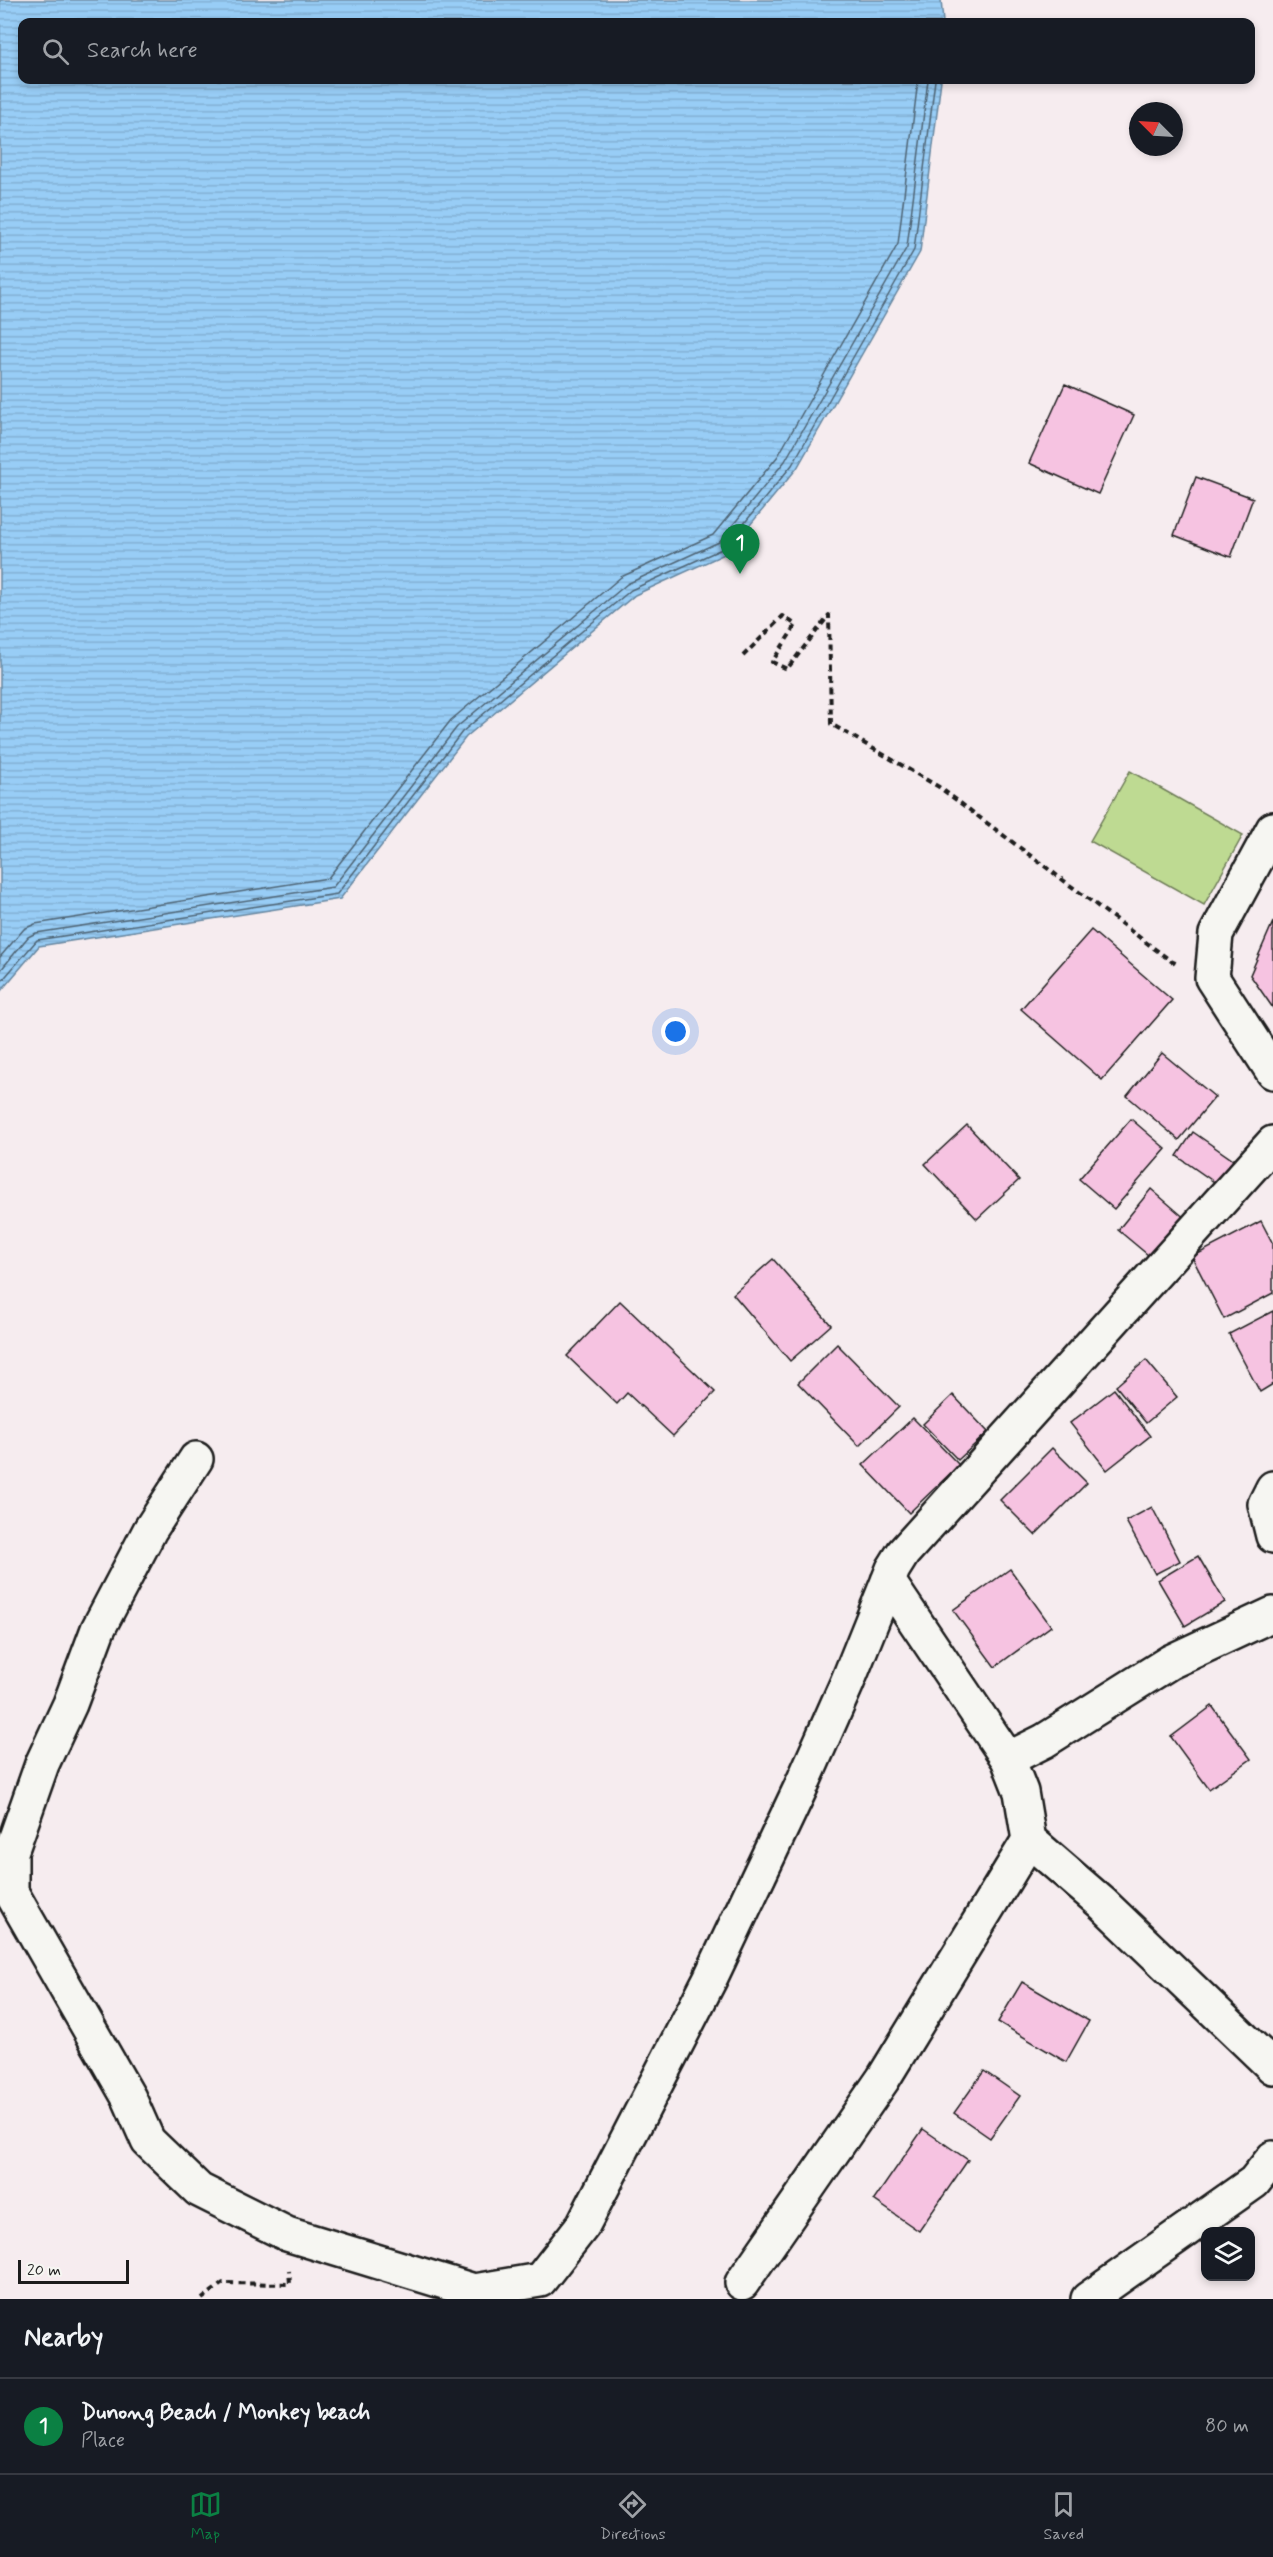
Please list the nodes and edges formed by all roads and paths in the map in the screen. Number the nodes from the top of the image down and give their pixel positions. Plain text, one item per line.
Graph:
1 (743, 656) dead end
2 (1273, 829) edge
3 (1212, 978) junction
4 (1273, 1072) edge
5 (1273, 1143) edge
6 (196, 1458) dead end
7 (1273, 1488) edge
8 (1273, 1536) edge
9 (888, 1581) junction
10 (1273, 1614) edge
11 (1008, 1759) junction
12 (1029, 1840) junction
13 (1273, 2067) edge
14 (1273, 2158) edge
15 (287, 2234) junction
16 (742, 2283) dead end
17 (202, 2299) edge
18 (1088, 2299) edge

1 - 3 path
2 - 3 street
3 - 4 street
5 - 9 street
6 - 15 street
7 - 8 street
9 - 11 street
9 - 15 street
10 - 11 street
11 - 12 street
12 - 13 street
12 - 16 street
14 - 18 street
15 - 17 path

